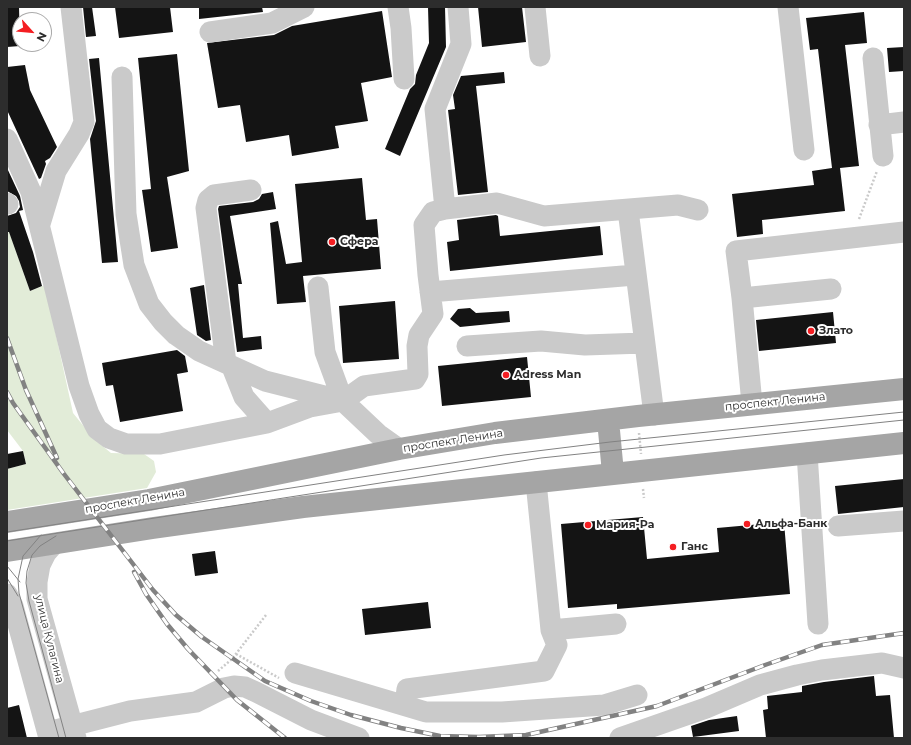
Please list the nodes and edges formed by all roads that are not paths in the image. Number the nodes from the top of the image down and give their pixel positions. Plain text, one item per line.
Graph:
1 (71, 7) edge
2 (304, 7) edge
3 (398, 7) edge
4 (458, 7) edge
5 (535, 7) edge
6 (788, 7) edge
7 (210, 32) dead end
8 (540, 56) dead end
9 (872, 58) dead end
10 (122, 77) dead end
11 (404, 79) dead end
12 (904, 122) edge
13 (879, 125) junction
14 (7, 139) edge
15 (804, 150) dead end
16 (883, 156) road end
17 (251, 190) dead end
18 (445, 209) junction
19 (628, 210) junction
20 (698, 210) dead end
21 (40, 224) junction
22 (904, 232) edge
23 (635, 274) junction
24 (318, 287) dead end
25 (831, 289) dead end
26 (430, 292) junction
27 (742, 298) junction
28 (644, 343) junction
29 (468, 346) dead end
30 (229, 365) junction
31 (904, 389) edge
32 (343, 401) junction
33 (752, 404) junction
34 (646, 416) junction
35 (608, 420) junction
36 (267, 423) junction
37 (904, 443) edge
38 (399, 449) junction
39 (807, 453) junction
40 (613, 473) junction
41 (536, 482) junction
42 (904, 521) edge
43 (7, 522) edge
44 (838, 526) dead end
45 (60, 543) junction
46 (7, 551) edge
47 (7, 594) edge
48 (616, 624) dead end
49 (818, 624) dead end
50 (551, 630) junction
51 (904, 668) edge
52 (295, 673) road end
53 (637, 695) dead end
54 (405, 705) junction
55 (74, 732) edge
56 (48, 735) edge
57 (359, 738) edge
58 (620, 738) edge

1 - 21 street
2 - 7 street
3 - 11 street
4 - 18 street
5 - 8 street
6 - 15 street
9 - 13 street
10 - 30 street
12 - 13 street
13 - 16 street
14 - 21 street
17 - 30 street
18 - 19 street
18 - 26 street
19 - 20 street
19 - 23 street
21 - 36 street
22 - 27 street
23 - 26 street
23 - 28 street
24 - 32 street
25 - 27 street
26 - 32 street
27 - 33 street
28 - 29 street
28 - 34 street
30 - 32 street
30 - 36 street
31 - 33 main road, проспект Ленина
32 - 36 street
32 - 38 street
33 - 34 main road, проспект Ленина
34 - 35 main road, проспект Ленина
35 - 38 main road, проспект Ленина
35 - 40 main road
37 - 39 main road
38 - 43 main road, проспект Ленина
39 - 40 main road
39 - 49 street
40 - 41 main road
41 - 45 main road
41 - 50 street
42 - 44 street
45 - 46 main road
45 - 55 street, улица Кулагина
47 - 56 street
48 - 50 street
50 - 54 street
51 - 58 street
52 - 54 street
53 - 54 street
55 - 56 street
55 - 57 street

